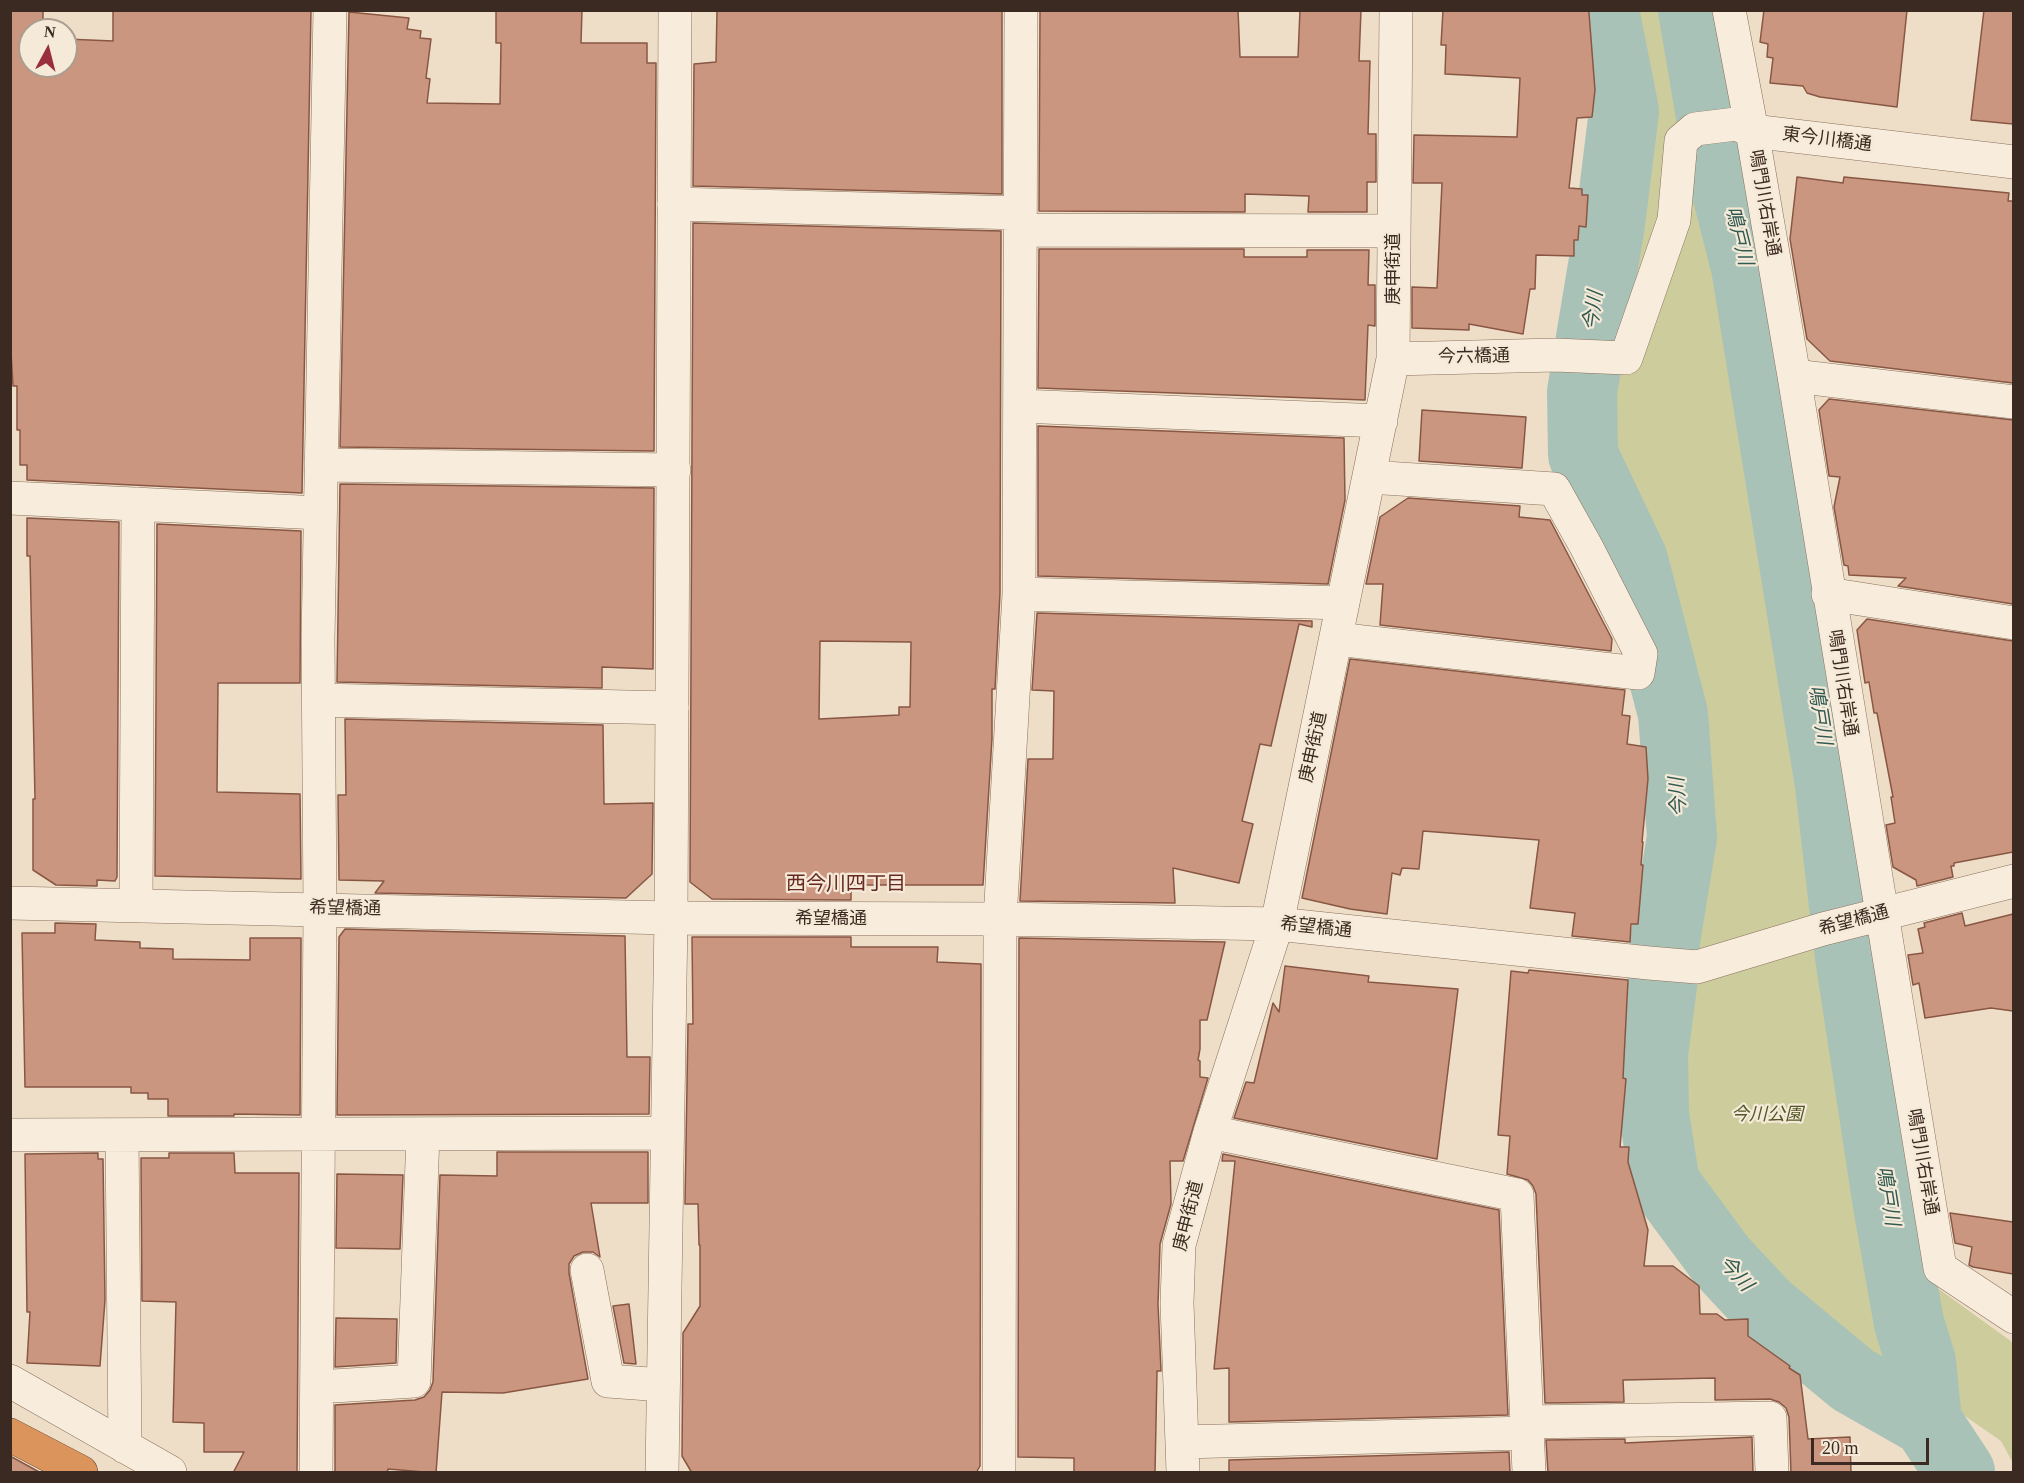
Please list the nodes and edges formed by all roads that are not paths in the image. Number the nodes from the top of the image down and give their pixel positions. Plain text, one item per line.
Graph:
1 (330, 10) edge
2 (675, 10) edge
3 (1020, 10) edge
4 (1396, 10) edge
5 (1729, 10) edge
6 (1744, 128) junction
7 (2013, 162) edge
8 (674, 204) junction
9 (1020, 221) junction
10 (1394, 231) junction
11 (1601, 358) joint
12 (1393, 359) junction
13 (1794, 376) junction
14 (2013, 402) edge
15 (1020, 406) junction
16 (1381, 421) junction
17 (321, 465) junction
18 (674, 470) junction
19 (1369, 477) junction
20 (10, 498) edge
21 (138, 504) junction
22 (320, 513) junction
23 (1019, 594) junction
24 (1828, 594) junction
25 (1343, 603) junction
26 (2013, 623) edge
27 (1336, 639) junction
28 (318, 700) junction
29 (672, 708) junction
30 (2013, 881) edge
31 (10, 903) edge
32 (136, 905) junction
33 (320, 908) junction
34 (1872, 916) junction
35 (671, 918) junction
36 (1000, 919) junction
37 (1277, 924) junction
38 (667, 1132) junction
39 (1210, 1132) junction
40 (318, 1134) junction
41 (423, 1134) junction
42 (10, 1135) edge
43 (122, 1135) junction
44 (586, 1270) dead end
45 (2013, 1317) edge
46 (10, 1381) edge
47 (663, 1385) junction
48 (317, 1387) junction
49 (1527, 1427) junction
50 (10, 1435) edge
51 (125, 1447) junction
52 (1183, 1457) edge
53 (81, 1473) edge
54 (170, 1473) edge
55 (316, 1473) edge
56 (662, 1473) edge
57 (999, 1473) edge
58 (1529, 1473) edge
59 (1772, 1473) edge

1 - 17 street
2 - 8 street
3 - 9 street
4 - 10 street, 庚申街道
5 - 6 street, 鳴門川右岸通
6 - 7 street, 東今川橋通
6 - 11 street, 東今川橋通
6 - 13 street, 鳴門川右岸通
8 - 9 street
8 - 18 street
9 - 10 street
9 - 15 street
10 - 12 street, 庚申街道
11 - 12 street, 今六橋通
12 - 16 street, 庚申街道
13 - 14 street
13 - 24 street, 鳴門川右岸通
15 - 16 street
15 - 23 street
16 - 19 street, 庚申街道
17 - 18 street
17 - 22 street
18 - 29 street
19 - 25 street, 庚申街道
19 - 27 street
20 - 21 street
21 - 22 street
21 - 32 street
22 - 28 street
23 - 25 street
23 - 36 street
24 - 26 street
24 - 34 street, 鳴門川右岸通
25 - 27 street, 庚申街道
27 - 37 street, 庚申街道
28 - 29 street
28 - 33 street
29 - 35 street
30 - 34 street, 希望橋通
31 - 32 street, 希望橋通
32 - 33 street, 希望橋通
33 - 35 street, 希望橋通
33 - 40 street
34 - 37 street, 希望橋通
34 - 45 street, 鳴門川右岸通
35 - 36 street, 希望橋通
35 - 38 street
36 - 37 street, 希望橋通
36 - 57 street
37 - 39 street, 庚申街道
38 - 41 street
38 - 47 street
39 - 49 street
39 - 52 street, 庚申街道
40 - 41 street
40 - 43 street
40 - 48 street
41 - 48 street
42 - 43 street
43 - 51 street
44 - 47 street
46 - 51 street
47 - 56 street
48 - 55 street
49 - 52 street
49 - 58 street
49 - 59 street
50 - 53 highway
51 - 54 street

